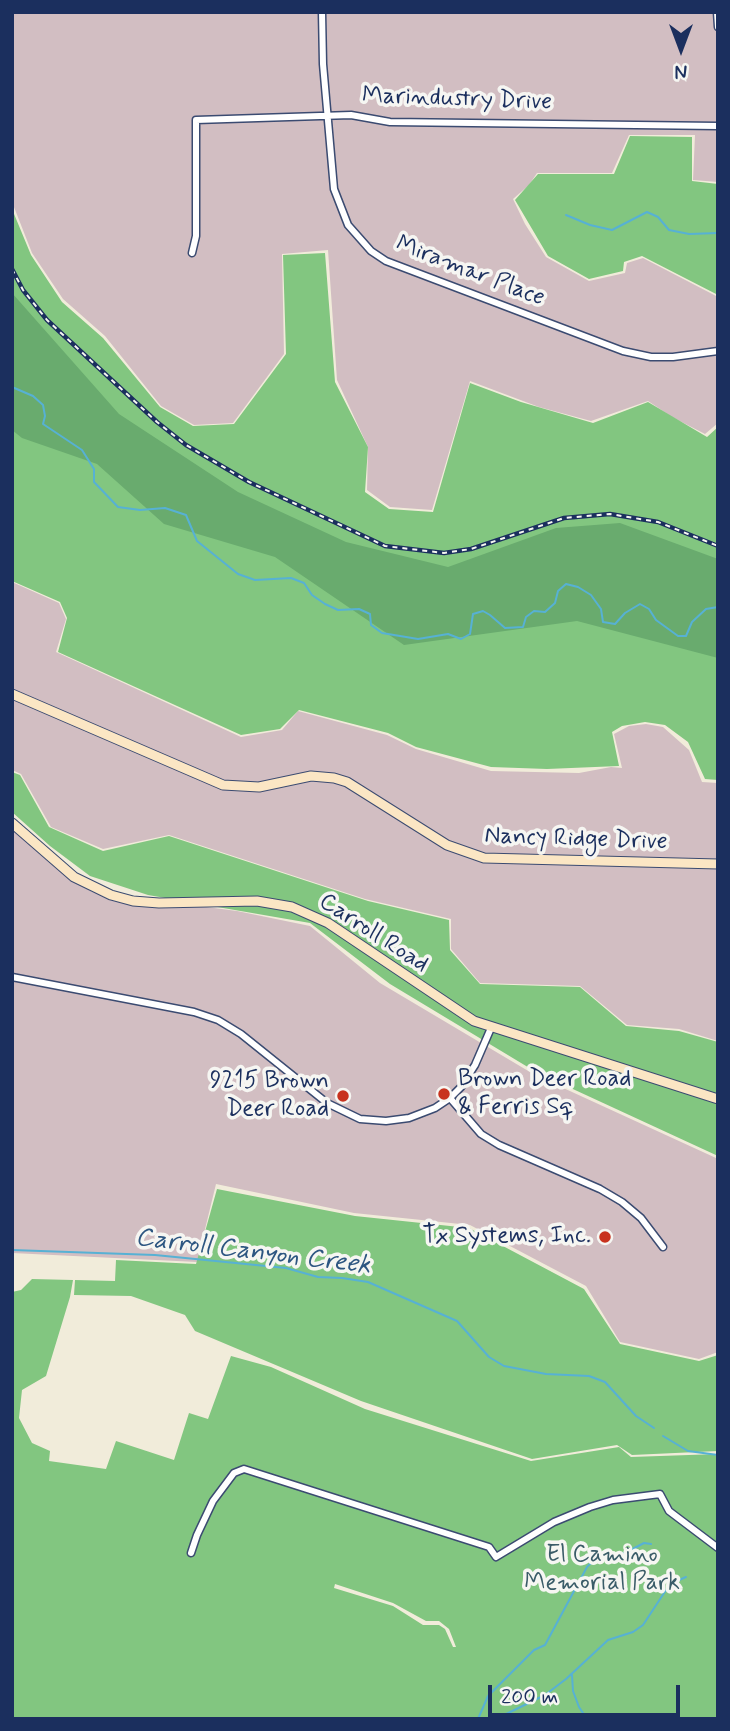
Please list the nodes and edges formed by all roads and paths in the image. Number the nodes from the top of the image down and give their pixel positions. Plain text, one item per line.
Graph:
1 (322, 12) edge
2 (717, 12) edge
3 (718, 27) edge
4 (326, 116) junction
5 (718, 126) edge
6 (192, 253) dead end
7 (718, 351) edge
8 (12, 694) edge
9 (12, 823) edge
10 (718, 864) edge
11 (12, 977) edge
12 (491, 1028) junction
13 (450, 1098) junction
14 (718, 1098) edge
15 (663, 1247) dead end
16 (718, 1548) edge
17 (191, 1553) dead end

1 - 4 street, Miramar Place
2 - 3 street
4 - 5 street, Marindustry Drive
4 - 6 street, Marindustry Drive
4 - 7 street, Miramar Place
8 - 10 main road, Nancy Ridge Drive
9 - 12 main road, Carroll Road
11 - 13 street
12 - 13 street
12 - 14 main road, Carroll Road
13 - 15 street
16 - 17 street

